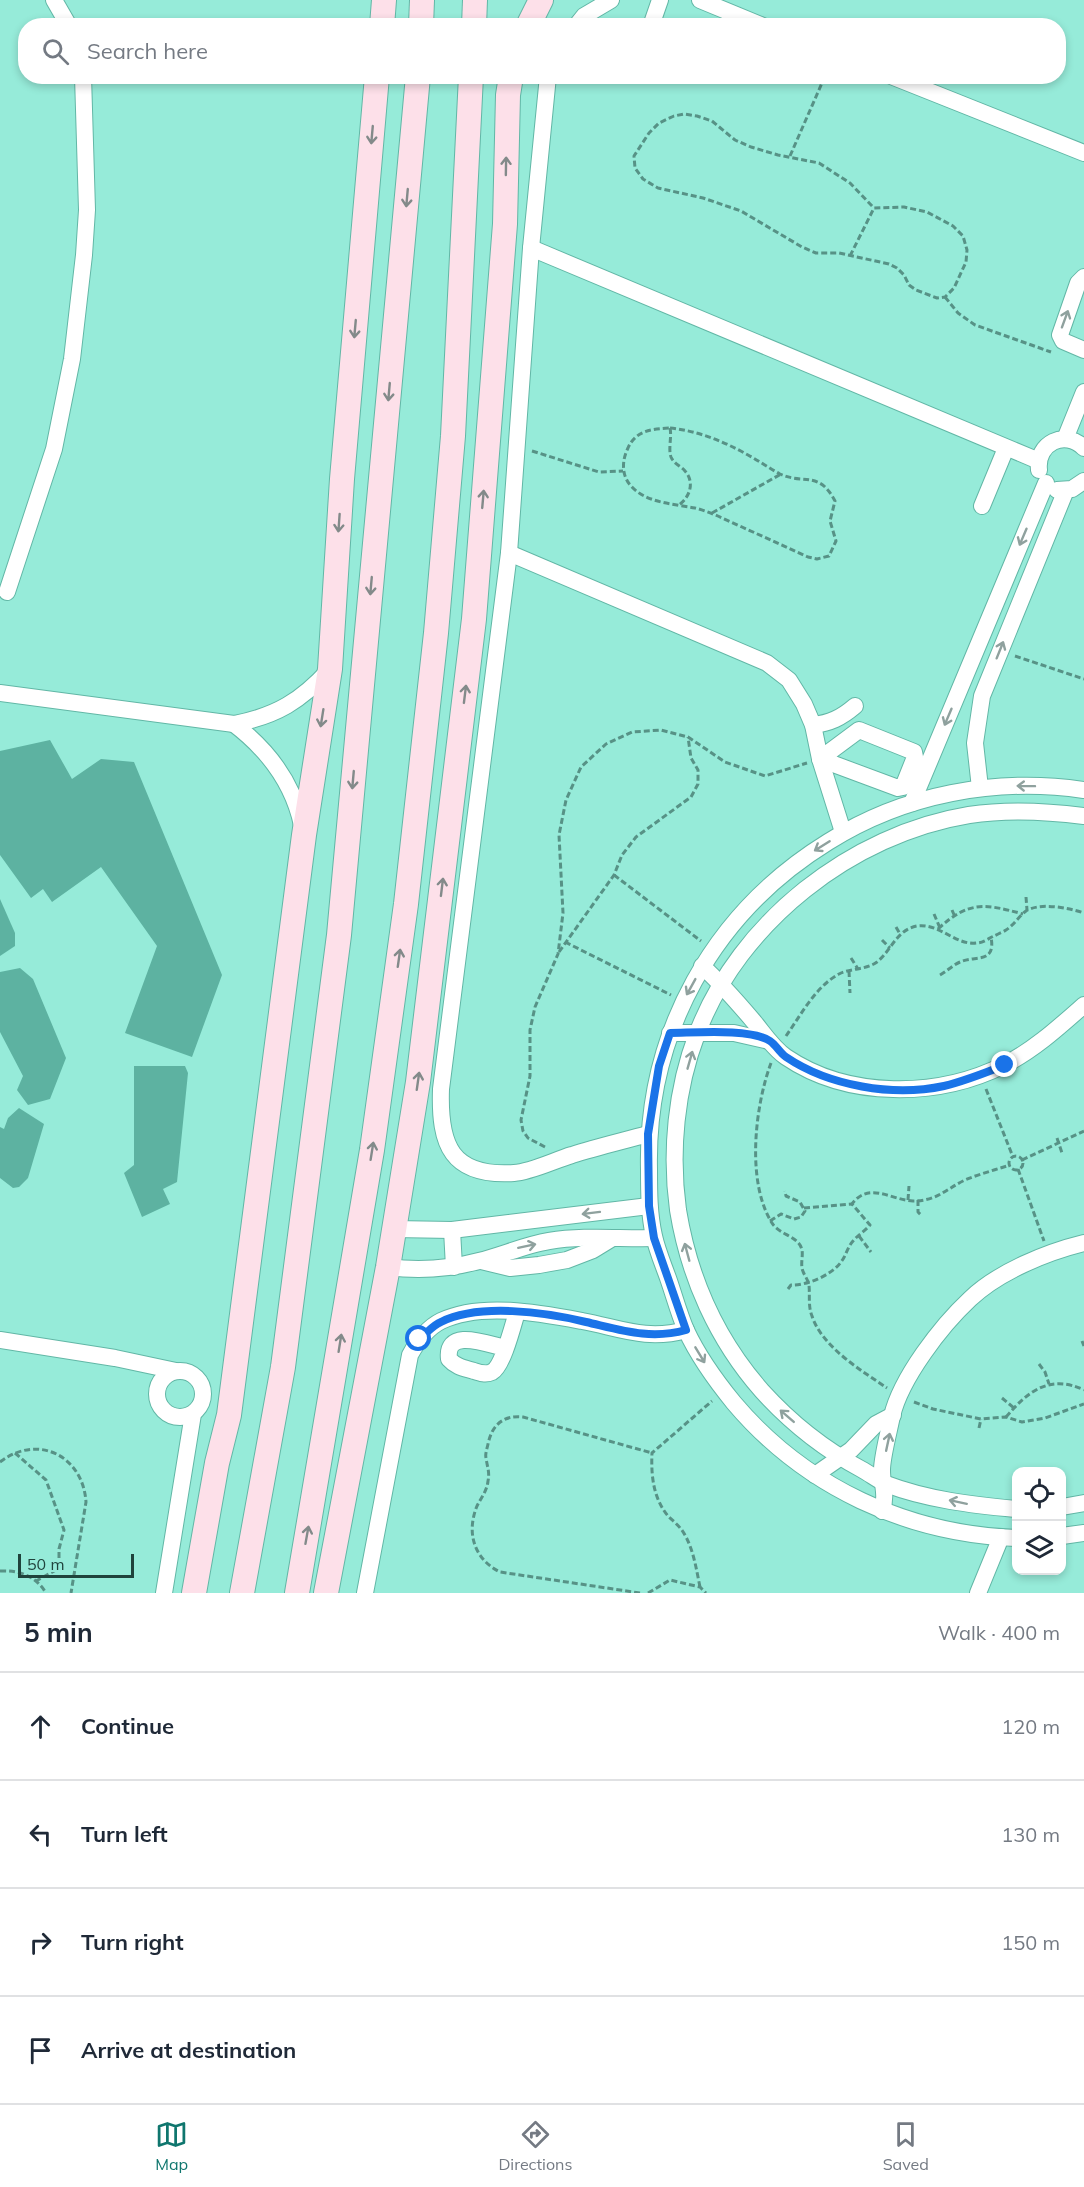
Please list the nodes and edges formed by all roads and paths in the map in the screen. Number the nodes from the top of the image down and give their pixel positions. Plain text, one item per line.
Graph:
1 (54, 0) edge
2 (384, 0) edge
3 (422, 0) edge
4 (475, 0) edge
5 (541, 0) edge
6 (610, 0) edge
7 (660, 0) edge
8 (700, 0) edge
9 (64, 18) edge
10 (383, 18) edge
11 (421, 18) edge
12 (474, 18) edge
13 (532, 18) edge
14 (582, 18) edge
15 (654, 18) edge
16 (744, 18) edge
17 (83, 84) edge
18 (376, 84) edge
19 (417, 84) edge
20 (471, 84) edge
21 (510, 84) edge
22 (547, 84) edge
23 (822, 84) edge
24 (911, 84) edge
25 (1084, 153) edge
26 (790, 156) junction
27 (874, 208) junction
28 (465, 221) junction
29 (505, 224) junction
30 (531, 248) junction
31 (850, 256) junction
32 (1084, 277) edge
33 (945, 297) junction
34 (1084, 350) edge
35 (1051, 352) dead end
36 (1084, 392) edge
37 (670, 428) junction
38 (1065, 439) junction
39 (516, 444) junction
40 (1006, 448) junction
41 (1084, 448) edge
42 (1039, 461) junction
43 (623, 471) junction
44 (781, 474) junction
45 (1084, 481) edge
46 (1046, 483) junction
47 (1066, 490) junction
48 (677, 506) junction
49 (982, 506) dead end
50 (711, 513) junction
51 (508, 553) junction
52 (7, 592) dead end
53 (999, 651) junction
54 (330, 669) junction
55 (1084, 679) edge
56 (0, 693) edge
57 (855, 706) dead end
58 (234, 724) junction
59 (813, 725) junction
60 (688, 737) junction
61 (820, 759) junction
62 (980, 788) junction
63 (1084, 790) edge
64 (912, 803) junction
65 (1084, 816) edge
66 (843, 832) junction
67 (304, 835) junction
68 (614, 875) junction
69 (1026, 897) dead end
70 (952, 910) dead end
71 (934, 914) dead end
72 (955, 916) junction
73 (896, 927) dead end
74 (900, 934) dead end
75 (991, 937) dead end
76 (882, 940) dead end
77 (565, 942) junction
78 (890, 948) dead end
79 (713, 950) junction
80 (558, 954) junction
81 (851, 958) dead end
82 (702, 966) junction
83 (858, 969) dead end
84 (849, 971) dead end
85 (940, 975) dead end
86 (722, 984) junction
87 (850, 993) dead end
88 (683, 1001) junction
89 (1084, 1005) edge
90 (670, 1033) junction
91 (697, 1033) junction
92 (769, 1041) junction
93 (981, 1075) junction
94 (1084, 1131) edge
95 (648, 1134) junction
96 (1057, 1138) dead end
97 (1059, 1143) junction
98 (1062, 1153) dead end
99 (571, 1155) junction
100 (1013, 1157) junction
101 (1022, 1160) junction
102 (1010, 1165) junction
103 (1018, 1169) junction
104 (909, 1186) dead end
105 (785, 1191) dead end
106 (908, 1200) junction
107 (918, 1200) junction
108 (852, 1204) junction
109 (649, 1206) junction
110 (804, 1208) junction
111 (922, 1216) dead end
112 (770, 1221) dead end
113 (394, 1229) junction
114 (452, 1230) junction
115 (859, 1236) junction
116 (654, 1238) junction
117 (1084, 1243) edge
118 (871, 1252) dead end
119 (1049, 1254) junction
120 (388, 1267) junction
121 (454, 1267) junction
122 (788, 1289) dead end
123 (517, 1312) junction
124 (686, 1330) junction
125 (0, 1340) edge
126 (1082, 1341) dead end
127 (1084, 1346) edge
128 (505, 1348) dead end
129 (1039, 1364) dead end
130 (176, 1371) junction
131 (1049, 1384) junction
132 (1084, 1390) edge
133 (332, 1391) junction
134 (724, 1391) junction
135 (900, 1396) junction
136 (1002, 1398) dead end
137 (1084, 1404) edge
138 (1014, 1408) junction
139 (193, 1414) junction
140 (893, 1415) junction
141 (1006, 1417) junction
142 (981, 1419) junction
143 (979, 1428) dead end
144 (15, 1453) junction
145 (652, 1453) junction
146 (352, 1454) junction
147 (841, 1458) junction
148 (0, 1462) edge
149 (814, 1475) junction
150 (885, 1483) junction
151 (1084, 1503) edge
152 (1066, 1506) edge
153 (1012, 1509) edge
154 (882, 1511) junction
155 (1084, 1533) edge
156 (1066, 1535) edge
157 (1009, 1537) edge
158 (0, 1571) edge
159 (36, 1581) junction
160 (700, 1587) junction
161 (46, 1593) edge
162 (71, 1593) edge
163 (164, 1593) edge
164 (195, 1593) edge
165 (242, 1593) edge
166 (297, 1593) edge
167 (326, 1593) edge
168 (365, 1593) edge
169 (640, 1593) edge
170 (648, 1593) edge
171 (706, 1593) edge
172 (978, 1593) edge

1 - 9 street
2 - 10 main road
3 - 11 main road
4 - 12 main road
5 - 13 main road
6 - 14 street
7 - 15 street
8 - 16 street
17 - 52 street
18 -> 54 main road
19 -> 165 main road
20 - 28 main road
29 -> 21 main road
22 - 30 street
23 - 26 path
24 - 25 street
26 - 27 path
26 - 31 path
27 - 31 path
27 - 33 path
28 - 29 main road
133 -> 28 main road
113 -> 29 main road
30 - 39 street
30 - 40 street
31 - 33 path
34 -> 32 street
33 - 35 path
36 - 38 street
37 - 43 path
37 - 44 path
37 - 48 path
38 - 41 street
38 - 42 street
39 - 43 path
39 - 51 street
40 - 42 street
40 - 49 street
42 - 46 street
43 - 48 path
44 - 50 path
44 - 50 path
45 - 47 street
46 - 47 street
46 -> 64 street
53 -> 47 street
48 - 50 path
51 - 59 street
51 - 99 street
53 - 55 path
53 - 62 street
54 - 58 street
54 -> 67 main road
56 - 58 street
57 - 59 street
58 - 67 street
59 - 61 street
60 - 61 path
60 - 68 path
60 - 80 path
61 - 61 street
61 - 66 street
63 -> 62 street
62 - 64 street
64 - 66 street
65 - 86 street
66 -> 79 street
67 - 164 main road
68 - 77 path
68 - 79 path
69 - 72 path
70 - 72 path
71 - 72 path
73 - 74 path
75 - 85 path
76 - 78 path
77 - 80 path
77 - 88 path
79 - 82 street
80 - 99 path
81 - 83 path
82 - 86 street
82 -> 88 street
84 - 87 path
86 - 91 street
86 - 92 street
88 - 90 street
89 - 93 street
90 - 91 street
90 - 95 street
91 - 92 street
147 -> 91 street
92 - 93 street
93 - 100 path
94 - 97 path
95 - 99 street
95 - 109 street
96 - 97 path
97 - 98 path
97 - 101 path
100 - 101 path
100 - 102 path
101 - 103 path
102 - 103 path
102 - 107 path
103 - 119 path
104 - 106 path
105 - 110 path
106 - 107 path
106 - 108 path
107 - 111 path
108 - 110 path
108 - 115 path
109 -> 114 street
109 - 116 street
110 - 112 path
113 - 114 street
113 - 120 main road
114 - 121 street
115 - 118 path
115 - 122 path
121 -> 116 street
116 - 124 street
117 - 119 street
119 - 135 street
120 - 121 street
120 - 146 main road
123 - 124 street
123 - 128 street
123 - 168 street
124 -> 134 street
125 - 130 street
126 - 127 path
129 - 131 path
130 - 139 street
130 - 139 street
131 - 132 path
131 - 138 path
133 - 146 main road
166 -> 133 main road
134 - 145 path
134 - 149 street
135 - 140 street
135 - 142 path
136 - 138 path
137 - 141 path
138 - 141 path
139 - 163 street
140 - 147 street
150 -> 140 street
141 - 142 path
142 - 143 path
144 - 148 path
144 - 159 path
144 - 162 path
145 - 160 path
145 - 169 path
146 - 167 main road
147 - 149 street
147 - 150 street
149 - 154 street
153 -> 150 street
150 - 154 street
151 - 152 street
154 - 157 street
155 - 156 street
157 - 172 street
158 - 159 path
159 - 161 path
160 - 170 path
160 - 171 path

